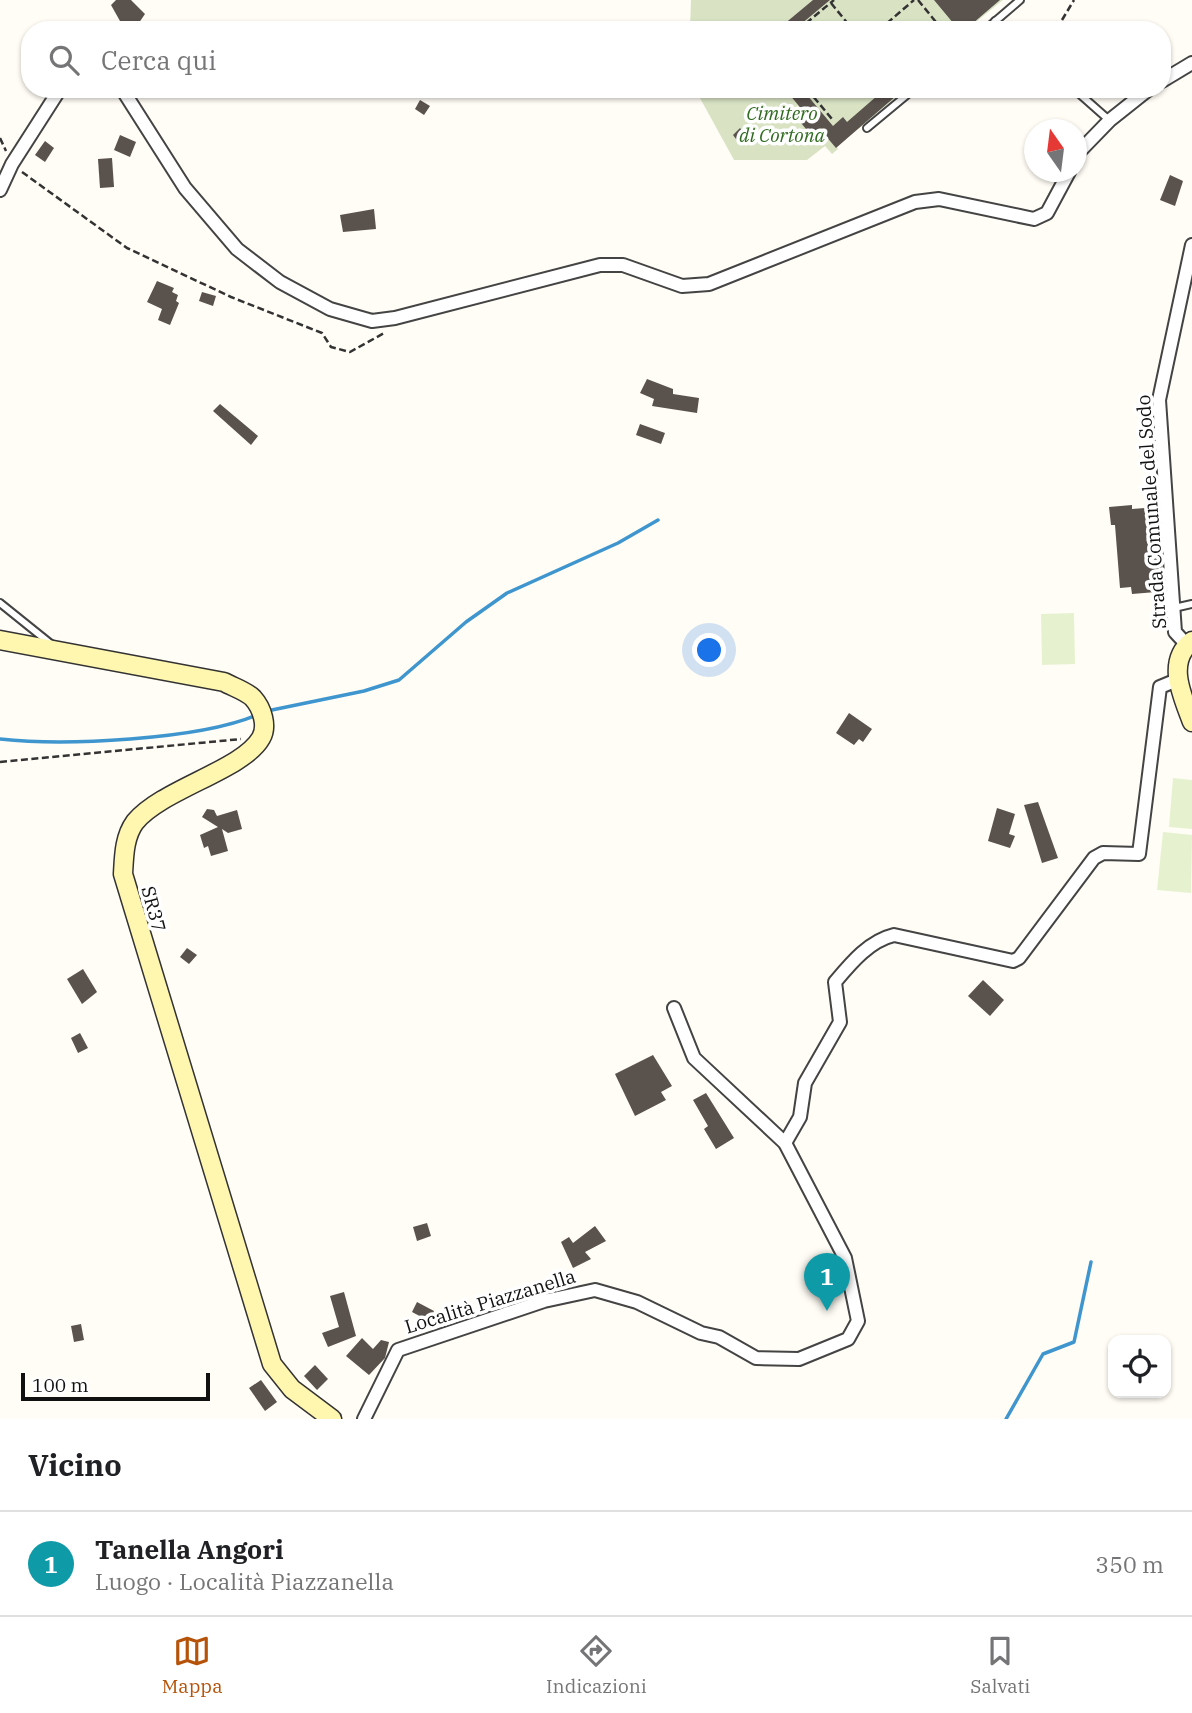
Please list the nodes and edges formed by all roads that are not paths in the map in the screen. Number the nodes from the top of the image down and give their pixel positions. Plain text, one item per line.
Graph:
1 (1020, 0) edge
2 (995, 21) edge
3 (1192, 62) edge
4 (1171, 75) edge
5 (54, 98) edge
6 (128, 98) edge
7 (903, 98) edge
8 (1084, 98) edge
9 (1138, 98) edge
10 (1110, 120) junction
11 (867, 128) dead end
12 (1087, 144) edge
13 (1065, 182) edge
14 (0, 190) edge
15 (1192, 245) edge
16 (0, 603) edge
17 (1192, 604) edge
18 (1174, 608) junction
19 (0, 640) edge
20 (1190, 644) edge
21 (60, 652) junction
22 (1177, 680) junction
23 (1192, 722) edge
24 (674, 1008) dead end
25 (785, 1143) junction
26 (332, 1419) edge
27 (364, 1419) edge

1 - 2 lane
3 - 4 street
5 - 14 street
6 - 13 street
7 - 11 lane
8 - 10 lane
9 - 10 street
10 - 12 street
15 - 18 street, Strada Comunale del Sodo
16 - 21 lane
17 - 18 lane
18 - 20 street, Strada Comunale del Sodo
19 - 21 street
20 - 22 street
21 - 26 street, SR37
22 - 23 street
22 - 25 street
24 - 25 street, Località Piazzanella
25 - 27 street, Località Piazzanella

